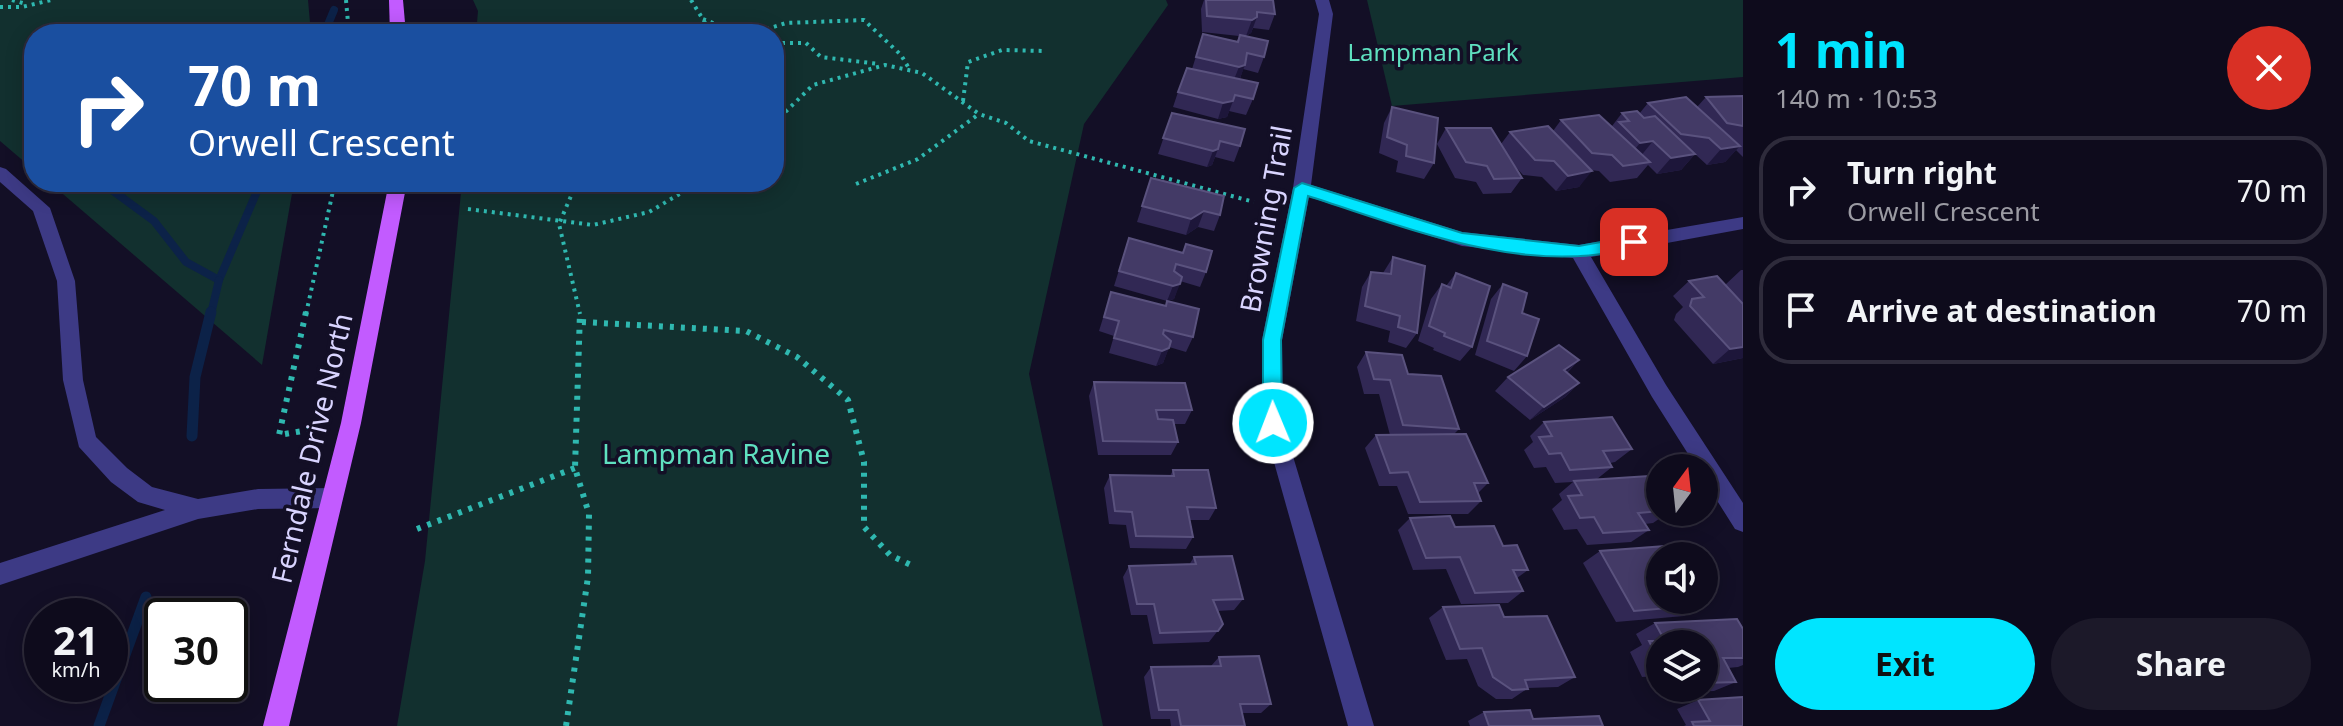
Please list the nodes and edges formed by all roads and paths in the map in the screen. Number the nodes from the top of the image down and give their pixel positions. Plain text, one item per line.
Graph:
1 (12, 0) edge
2 (38, 0) edge
3 (51, 0) edge
4 (346, 0) edge
5 (396, 0) edge
6 (691, 0) edge
7 (1322, 0) edge
8 (31, 5) junction
9 (0, 7) edge
10 (703, 19) junction
11 (348, 24) edge
12 (397, 24) edge
13 (706, 24) edge
14 (716, 24) edge
15 (783, 24) edge
16 (784, 43) edge
17 (1045, 51) dead end
18 (885, 65) junction
19 (910, 70) junction
20 (963, 102) junction
21 (784, 113) edge
22 (979, 114) junction
23 (0, 173) edge
24 (856, 184) dead end
25 (1302, 188) junction
26 (333, 192) edge
27 (396, 192) edge
28 (573, 192) edge
29 (683, 192) edge
30 (1254, 202) dead end
31 (468, 209) dead end
32 (1743, 223) edge
33 (559, 224) junction
34 (1579, 252) junction
35 (582, 322) junction
36 (351, 423) junction
37 (575, 468) junction
38 (332, 498) junction
39 (198, 509) junction
40 (1743, 522) edge
41 (417, 529) dead end
42 (915, 567) dead end
43 (0, 574) edge
44 (276, 726) edge
45 (566, 726) edge
46 (1361, 726) edge

1 - 8 path
2 - 8 path
3 - 8 path
4 - 11 path
5 - 12 main road
6 - 10 path
7 - 25 street, Browning Trail
8 - 9 path
10 - 13 path
10 - 14 path
15 - 19 path
16 - 18 path
17 - 20 path
18 - 19 path
18 - 21 path
19 - 20 path
20 - 22 path
22 - 24 path
22 - 30 path
23 - 39 street
25 - 34 street
25 - 46 street, Browning Trail
26 - 36 path
27 - 36 main road, Ferndale Drive North
28 - 33 path
29 - 33 path
31 - 33 path
32 - 34 street
33 - 35 path
34 - 40 street
35 - 37 path
35 - 42 path
36 - 38 main road, Ferndale Drive North
37 - 41 path
37 - 45 path
38 - 39 street
38 - 44 main road, Ferndale Drive North
39 - 43 street

